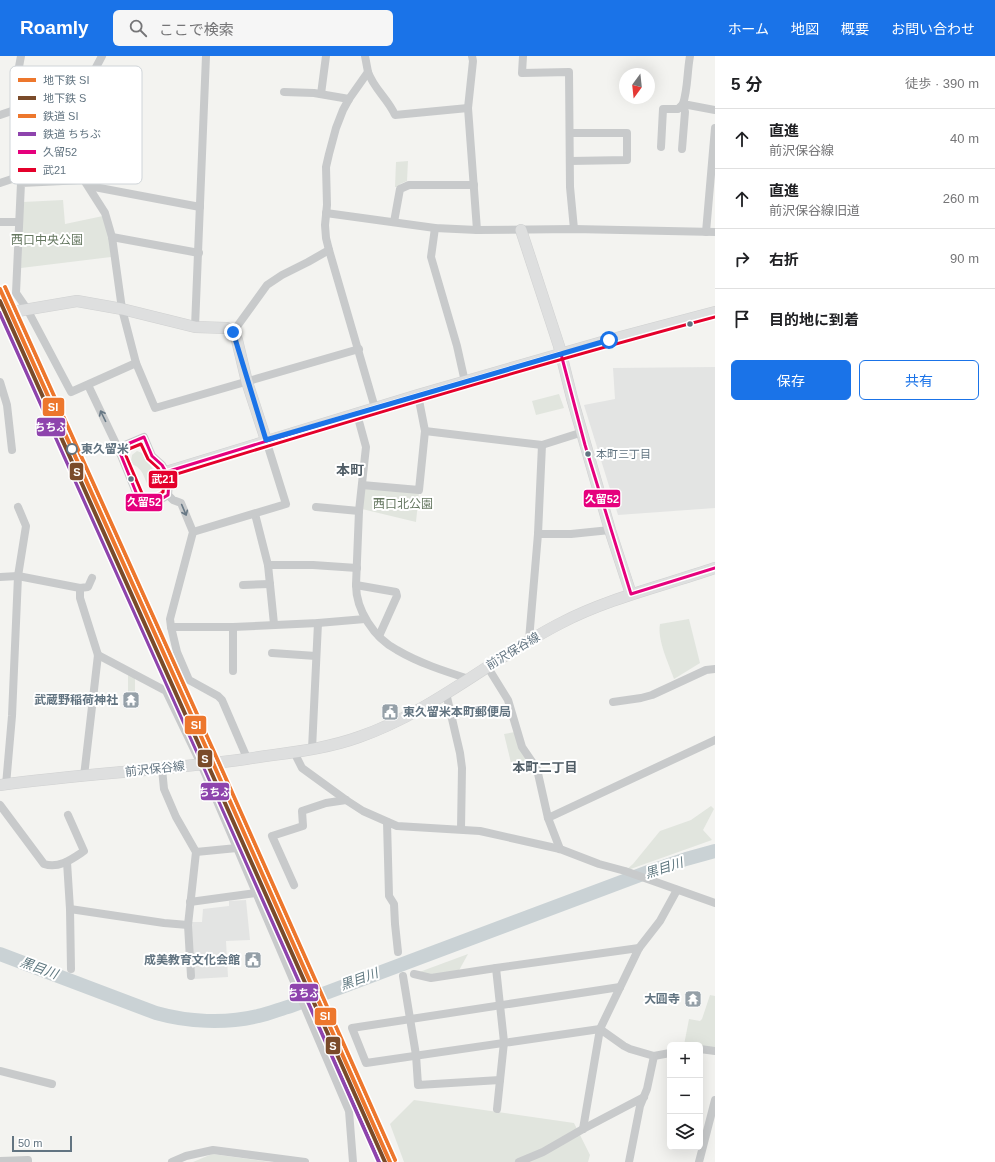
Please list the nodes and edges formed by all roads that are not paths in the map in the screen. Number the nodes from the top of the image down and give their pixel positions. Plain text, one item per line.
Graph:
1 (21, 56) edge
2 (102, 56) edge
3 (206, 56) edge
4 (326, 56) edge
5 (365, 56) edge
6 (472, 56) edge
7 (523, 56) edge
8 (690, 56) edge
9 (19, 66) edge
10 (97, 66) edge
11 (368, 72) junction
12 (284, 92) dead end
13 (320, 94) junction
14 (349, 99) junction
15 (683, 104) junction
16 (468, 108) junction
17 (715, 110) edge
18 (10, 112) edge
19 (0, 115) edge
20 (715, 128) edge
21 (570, 133) junction
22 (661, 147) dead end
23 (682, 149) dead end
24 (570, 161) junction
25 (10, 182) edge
26 (0, 183) edge
27 (21, 184) edge
28 (88, 184) edge
29 (92, 184) edge
30 (474, 185) junction
31 (200, 206) junction
32 (326, 213) junction
33 (0, 222) edge
34 (18, 222) junction
35 (394, 222) junction
36 (435, 228) junction
37 (574, 229) junction
38 (477, 230) junction
39 (521, 230) junction
40 (712, 233) edge
41 (112, 237) junction
42 (329, 250) junction
43 (199, 253) junction
44 (122, 308) junction
45 (27, 309) junction
46 (715, 312) edge
47 (0, 314) edge
48 (195, 327) junction
49 (233, 332) junction
50 (359, 349) junction
51 (562, 354) junction
52 (136, 363) junction
53 (0, 382) edge
54 (248, 382) junction
55 (466, 382) junction
56 (88, 385) junction
57 (418, 395) junction
58 (375, 408) junction
59 (357, 414) junction
60 (425, 431) junction
61 (582, 432) junction
62 (266, 440) junction
63 (542, 445) junction
64 (118, 448) junction
65 (12, 450) dead end
66 (166, 472) junction
67 (362, 485) junction
68 (168, 495) junction
69 (18, 507) dead end
70 (316, 507) dead end
71 (359, 511) junction
72 (255, 514) junction
73 (610, 530) junction
74 (193, 532) junction
75 (538, 534) junction
76 (268, 565) junction
77 (357, 568) junction
78 (714, 572) edge
79 (18, 576) junction
80 (0, 577) edge
81 (92, 578) dead end
82 (270, 584) junction
83 (243, 585) dead end
84 (356, 585) junction
85 (80, 588) junction
86 (631, 594) junction
87 (366, 618) junction
88 (318, 623) junction
89 (274, 624) junction
90 (171, 627) junction
91 (234, 627) junction
92 (379, 636) junction
93 (529, 640) junction
94 (272, 653) dead end
95 (98, 655) junction
96 (316, 656) junction
97 (487, 666) junction
98 (715, 669) edge
99 (233, 672) dead end
100 (469, 679) junction
101 (446, 693) junction
102 (613, 702) dead end
103 (715, 740) edge
104 (312, 749) junction
105 (294, 752) junction
106 (247, 758) junction
107 (201, 764) junction
108 (162, 769) junction
109 (84, 776) junction
110 (3, 785) edge
111 (346, 800) junction
112 (0, 805) edge
113 (68, 815) dead end
114 (548, 818) junction
115 (387, 822) junction
116 (461, 829) junction
117 (238, 848) junction
118 (560, 849) junction
119 (196, 852) junction
120 (67, 862) junction
121 (294, 885) dead end
122 (677, 890) junction
123 (256, 893) junction
124 (190, 902) junction
125 (715, 903) edge
126 (70, 909) junction
127 (188, 925) junction
128 (639, 948) junction
129 (398, 952) dead end
130 (496, 968) junction
131 (71, 969) dead end
132 (414, 974) dead end
133 (191, 976) dead end
134 (403, 976) dead end
135 (620, 987) junction
136 (500, 1004) junction
137 (410, 1018) junction
138 (600, 1029) junction
139 (504, 1042) junction
140 (703, 1049) edge
141 (715, 1051) edge
142 (667, 1054) edge
143 (416, 1055) junction
144 (654, 1056) junction
145 (0, 1071) edge
146 (500, 1080) junction
147 (52, 1084) dead end
148 (644, 1097) junction
149 (715, 1100) edge
150 (497, 1109) dead end
151 (583, 1129) junction
152 (0, 1161) edge
153 (28, 1162) edge
154 (172, 1162) edge
155 (305, 1162) edge
156 (353, 1162) edge
157 (519, 1162) edge
158 (629, 1162) edge
159 (699, 1162) edge

1 - 9 street
2 - 10 street
3 - 31 street
4 - 13 street
5 - 11 street
6 - 16 street
7 - 21 street
8 - 15 street
11 - 14 street
11 - 16 street
12 - 13 street
13 - 14 street
14 - 32 street
15 - 17 street
15 - 22 street
15 - 23 street
16 - 30 street
18 - 19 street
20 - 40 street
21 - 24 street
21 - 24 street
24 - 37 street
25 - 26 street
27 - 34 street
28 - 41 street
29 - 31 street
30 - 35 street
30 - 38 street
31 - 43 street
32 - 35 street
32 - 42 street
33 - 34 street
34 - 45 street
35 - 36 street
36 - 38 street
36 - 55 street
37 - 39 street
37 - 40 street
38 - 39 street
39 - 51 main road
41 - 43 street
41 - 44 street
42 - 49 street
42 - 50 street
43 - 48 street
44 - 45 main road
44 - 48 main road
44 - 52 street
45 - 47 main road
45 - 56 street
46 - 51 main road
48 - 49 main road
49 - 54 main road
50 - 54 street
50 - 58 street
51 - 55 main road
51 - 61 main road
52 - 54 street
52 - 56 street
53 - 65 street
54 - 62 main road
55 - 57 main road
64 -> 56 street
57 - 58 main road
57 - 60 street
58 - 59 main road
59 - 62 main road
59 - 67 street
60 - 63 street
60 - 67 street
61 - 63 street
61 - 73 main road
62 - 66 main road
62 - 72 street
63 - 75 street
64 - 66 street
64 - 68 street
66 - 68 street
67 - 71 street
68 -> 74 street
69 - 79 street
70 - 71 street
71 - 77 street
72 - 74 street
72 - 76 street
73 - 75 street
73 - 86 main road
74 - 90 street
75 - 93 street
76 - 77 street
76 - 82 street
77 - 84 street
78 - 86 main road, 前沢保谷線
79 - 80 street
79 - 85 street
79 - 110 street
81 - 85 street
82 - 83 street
82 - 89 street
84 - 87 street
84 - 92 street
85 - 95 street
86 - 93 main road, 前沢保谷線
87 - 88 street
87 - 92 street
88 - 89 street
88 - 96 street
89 - 91 street
90 - 91 street
90 - 106 street
91 - 99 street
92 - 100 street
93 - 97 main road, 前沢保谷線
94 - 96 street
95 - 107 street
95 - 109 street
96 - 104 street
97 - 100 main road, 前沢保谷線
97 - 114 street
98 - 102 street
100 - 101 main road, 前沢保谷線
101 - 104 main road, 前沢保谷線
101 - 116 street
103 - 114 street
104 - 105 main road, 前沢保谷線
105 - 106 main road, 前沢保谷線
105 - 111 street
106 - 107 main road, 前沢保谷線
107 - 108 main road, 前沢保谷線
107 - 117 street
108 - 109 main road, 前沢保谷線
108 - 119 street
109 - 110 main road, 前沢保谷線
111 - 115 street
111 - 121 street
112 - 120 street
113 - 120 street
114 - 118 street
115 - 116 street
115 - 129 street
116 - 118 street
117 - 119 street
117 - 123 street
118 - 122 street
119 - 124 street
120 - 126 street
122 - 125 street
122 - 128 street
123 - 124 street
123 - 156 street
124 - 127 street
126 - 127 street
126 - 131 street
127 - 133 street
128 - 130 street
128 - 135 street
130 - 132 street
130 - 136 street
134 - 137 street
135 - 136 street
135 - 138 street
136 - 137 street
136 - 139 street
137 - 143 street
137 - 143 street
138 - 139 street
138 - 144 street
138 - 151 street
139 - 143 street
139 - 146 street
140 - 141 street
142 - 144 street
143 - 146 street
144 - 148 street
145 - 147 street
146 - 150 street
148 - 151 street
148 - 158 street
149 - 159 street
151 - 157 street
152 - 153 street
154 - 155 street

